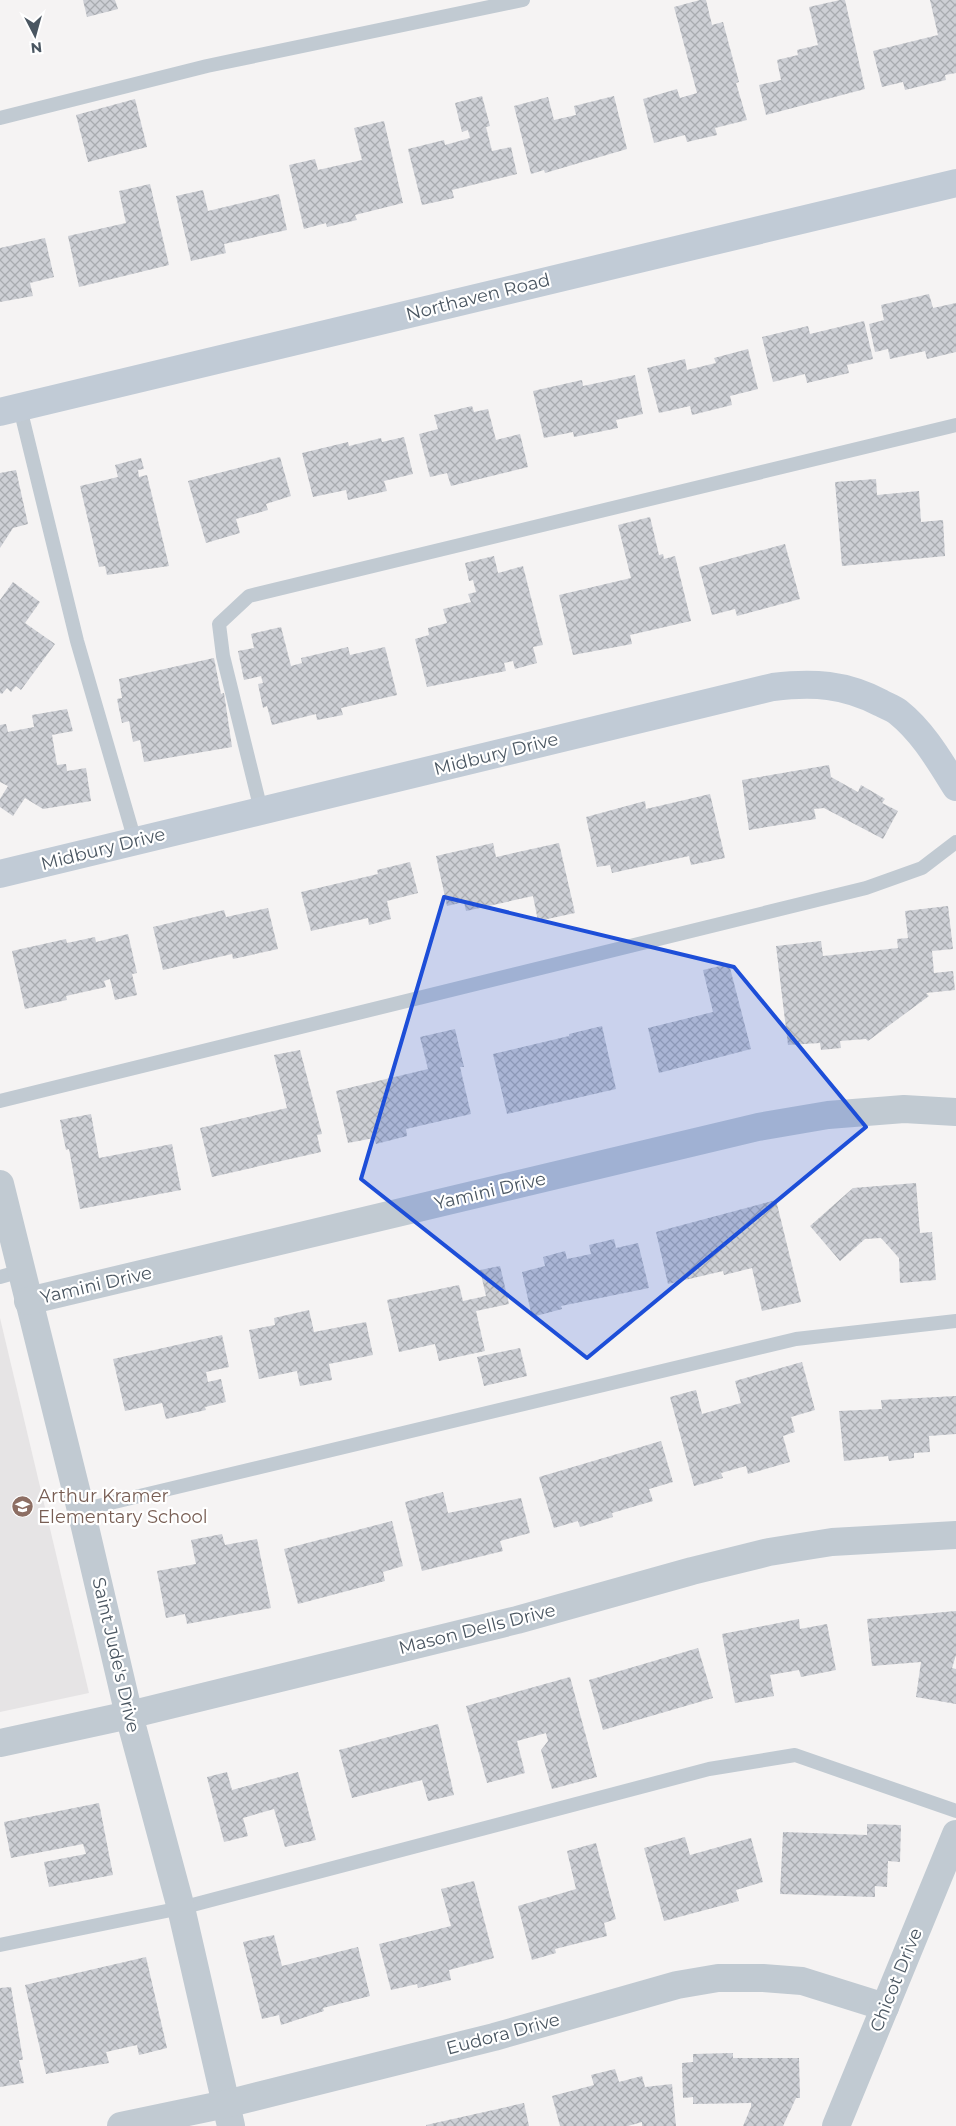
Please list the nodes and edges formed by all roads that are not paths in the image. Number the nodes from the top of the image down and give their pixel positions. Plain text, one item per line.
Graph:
1 (523, 0) edge
2 (0, 118) edge
3 (956, 182) edge
4 (10, 410) edge
5 (956, 425) edge
6 (956, 787) edge
7 (261, 810) junction
8 (135, 841) junction
9 (956, 842) edge
10 (0, 874) edge
11 (0, 1101) edge
12 (956, 1112) edge
13 (2, 1199) edge
14 (10, 1274) edge
15 (28, 1301) junction
16 (956, 1321) edge
17 (81, 1510) junction
18 (956, 1535) edge
19 (129, 1715) junction
20 (0, 1743) edge
21 (956, 1811) edge
22 (956, 1834) edge
23 (181, 1908) junction
24 (0, 1945) edge
25 (885, 2007) junction
26 (229, 2115) edge
27 (121, 2126) edge
28 (836, 2126) edge

1 - 2 lane
3 - 4 street, Northaven Road
4 - 8 lane
5 - 7 lane
6 - 7 street, Midbury Drive
7 - 8 street, Midbury Drive
8 - 10 street, Midbury Drive
9 - 11 lane
12 - 15 street, Yamini Drive
13 - 14 street, Saint Jude's Drive
14 - 15 street, Saint Jude's Drive
15 - 17 street, Saint Jude's Drive
16 - 17 lane
17 - 19 street, Saint Jude's Drive
18 - 19 street, Mason Dells Drive
19 - 20 street, Mason Dells Drive
19 - 23 street, Saint Jude's Drive
21 - 23 lane
22 - 25 street, Chicot Drive
23 - 24 lane
23 - 26 street, Saint Jude's Drive
25 - 26 street, Eudora Drive
25 - 28 street, Chicot Drive
26 - 27 street, Eudora Drive

